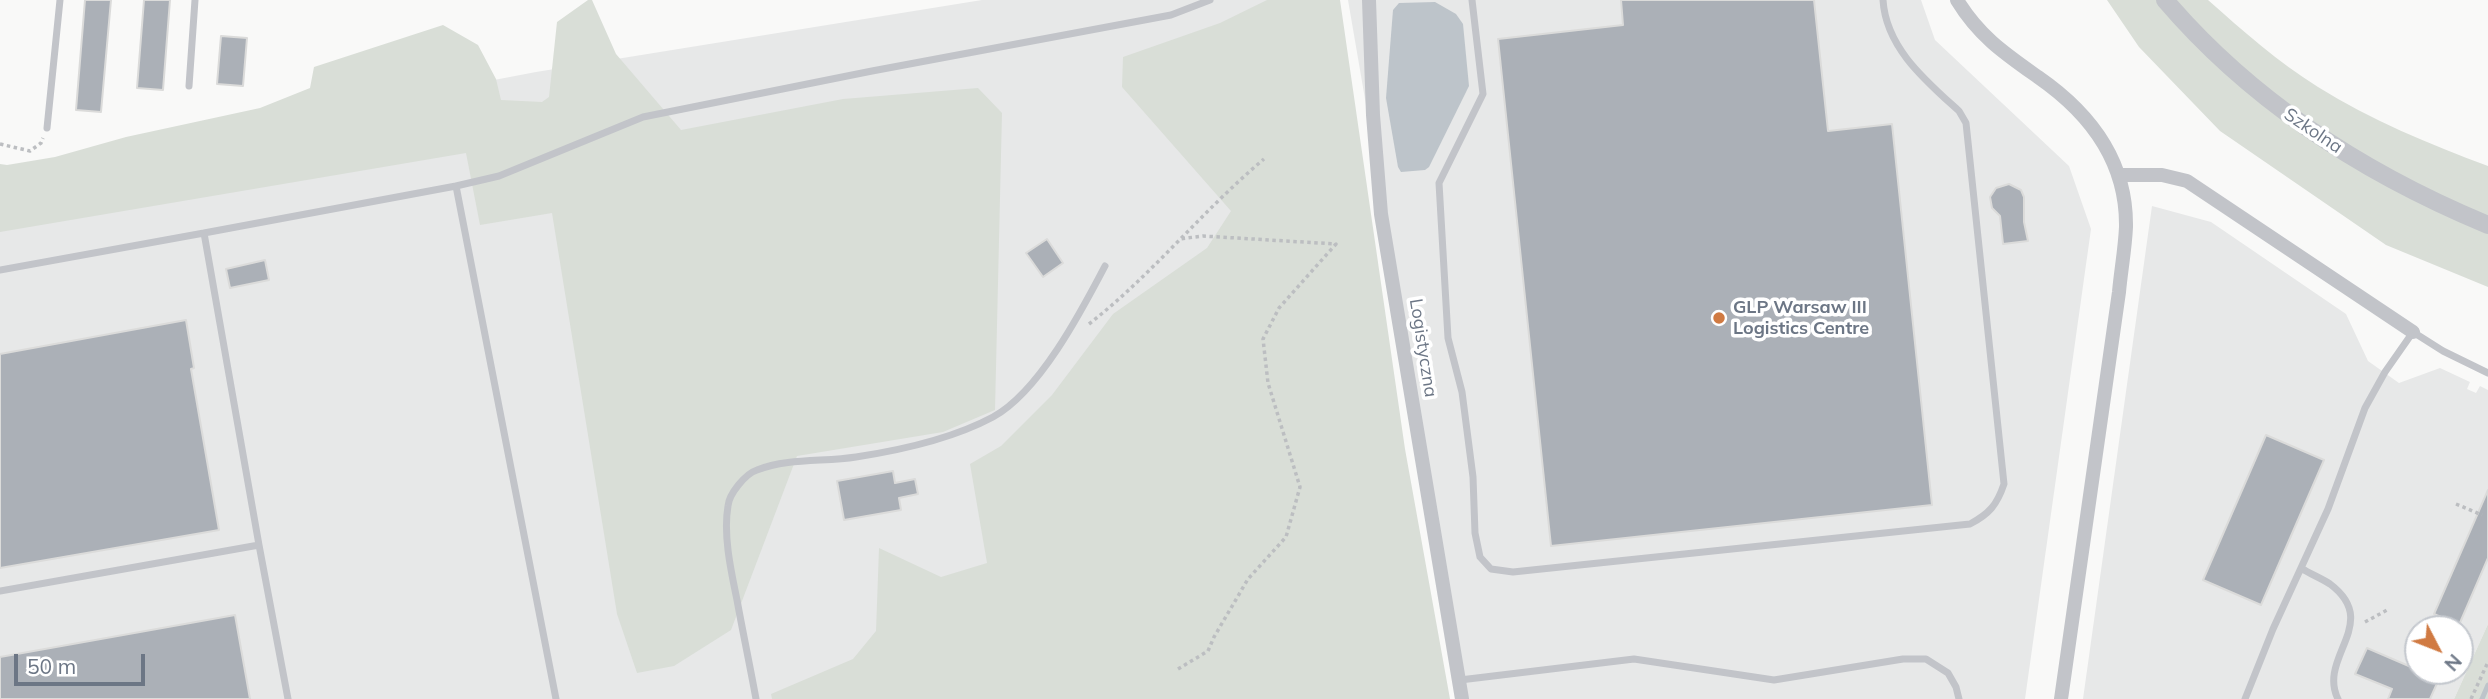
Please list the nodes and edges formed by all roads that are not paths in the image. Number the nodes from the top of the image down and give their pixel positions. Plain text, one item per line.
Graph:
1 (60, 0) edge
2 (195, 0) edge
3 (1210, 0) edge
4 (1369, 0) edge
5 (1472, 0) edge
6 (1883, 0) edge
7 (1957, 0) edge
8 (2165, 0) edge
9 (189, 86) dead end
10 (47, 128) road end
11 (2118, 175) junction
12 (456, 186) junction
13 (2488, 225) edge
14 (204, 233) junction
15 (1105, 265) dead end
16 (0, 270) edge
17 (2413, 332) junction
18 (2488, 373) edge
19 (259, 545) junction
20 (2301, 568) junction
21 (0, 591) edge
22 (1459, 680) junction
23 (288, 699) edge
24 (556, 699) edge
25 (756, 699) edge
26 (1462, 699) edge
27 (1959, 699) edge
28 (2062, 699) edge
29 (2245, 699) edge
30 (2338, 699) edge

1 - 10 lane
2 - 9 lane
3 - 12 lane
4 - 22 street, Logistyczna
5 - 6 lane
7 - 11 street
8 - 13 street, Szkolna
11 - 17 street
11 - 28 street
12 - 14 lane
12 - 24 lane
14 - 16 lane
14 - 19 lane
15 - 25 lane
17 - 18 lane
17 - 20 lane
19 - 21 lane
19 - 23 lane
20 - 29 lane
20 - 30 lane
22 - 26 street, Logistyczna
22 - 27 lane

